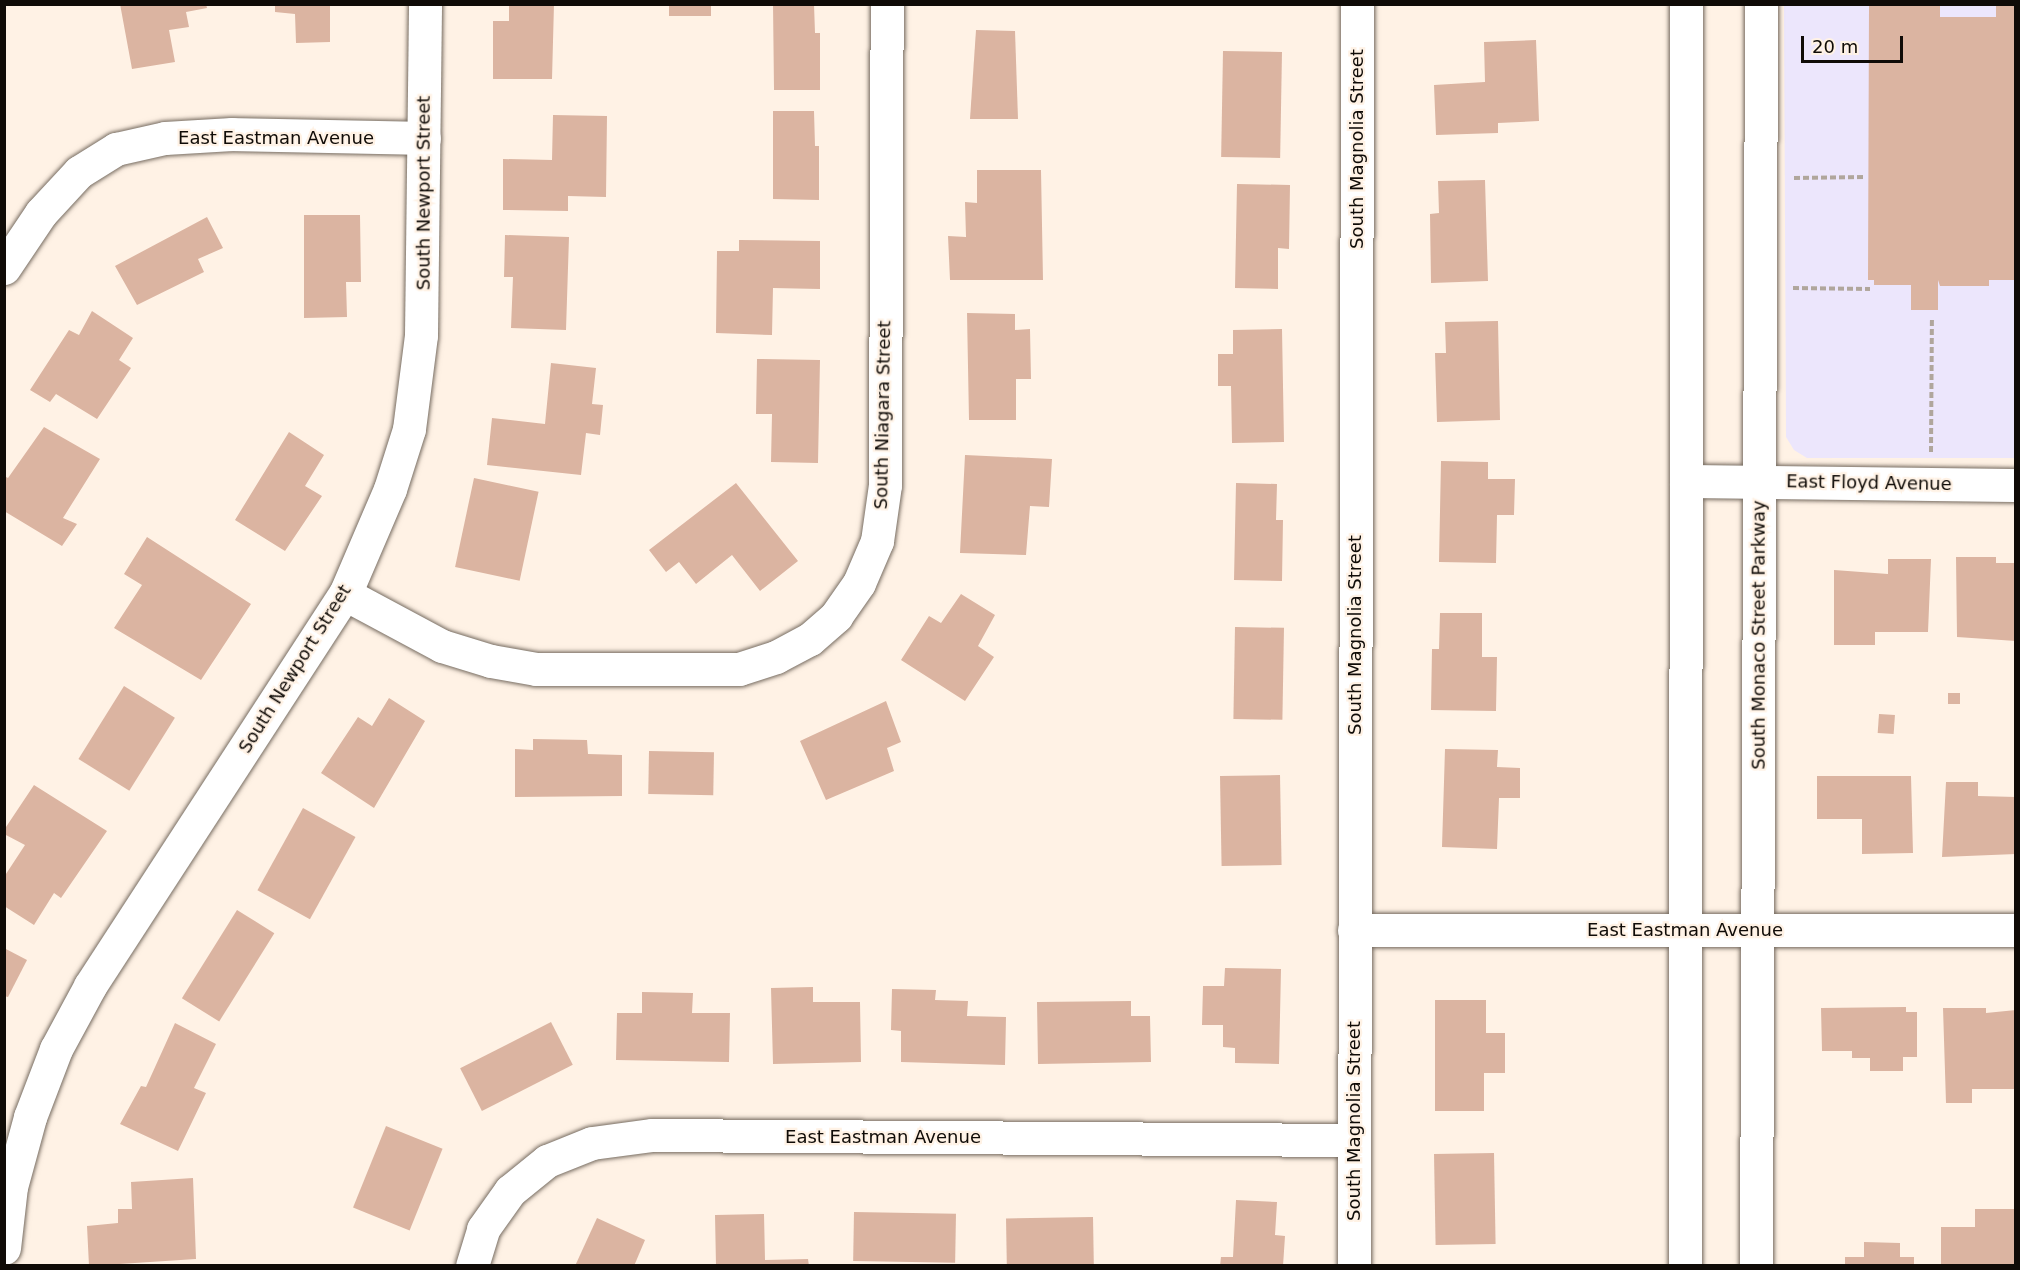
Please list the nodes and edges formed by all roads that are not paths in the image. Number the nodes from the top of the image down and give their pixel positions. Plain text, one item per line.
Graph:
1 (425, 4) edge
2 (887, 4) edge
3 (1357, 4) edge
4 (1686, 4) edge
5 (1761, 4) edge
6 (424, 138) junction
7 (4, 268) edge
8 (1759, 481) junction
9 (1686, 482) junction
10 (2016, 485) edge
11 (345, 594) junction
12 (1354, 930) junction
13 (1684, 930) junction
14 (1758, 930) junction
15 (2016, 930) edge
16 (1354, 1140) junction
17 (4, 1248) edge
18 (472, 1266) edge
19 (1354, 1266) edge
20 (1685, 1266) edge
21 (1756, 1266) edge

1 - 6 street, South Newport Street
2 - 11 street, South Niagara Street
3 - 12 street, South Magnolia Street
4 - 9 street
5 - 8 street, South Monaco Street Parkway
6 - 7 street, East Eastman Avenue
6 - 11 street, South Newport Street
8 - 9 street, East Floyd Avenue
8 - 10 street, East Floyd Avenue
8 - 14 street, South Monaco Street Parkway
9 - 13 street
11 - 17 street, South Newport Street
12 - 13 street, East Eastman Avenue
12 - 16 street, South Magnolia Street
13 - 14 street, East Eastman Avenue
13 - 20 street
14 - 15 street, East Eastman Avenue
14 - 21 street, South Monaco Street Parkway
16 - 18 street, East Eastman Avenue
16 - 19 street, South Magnolia Street

